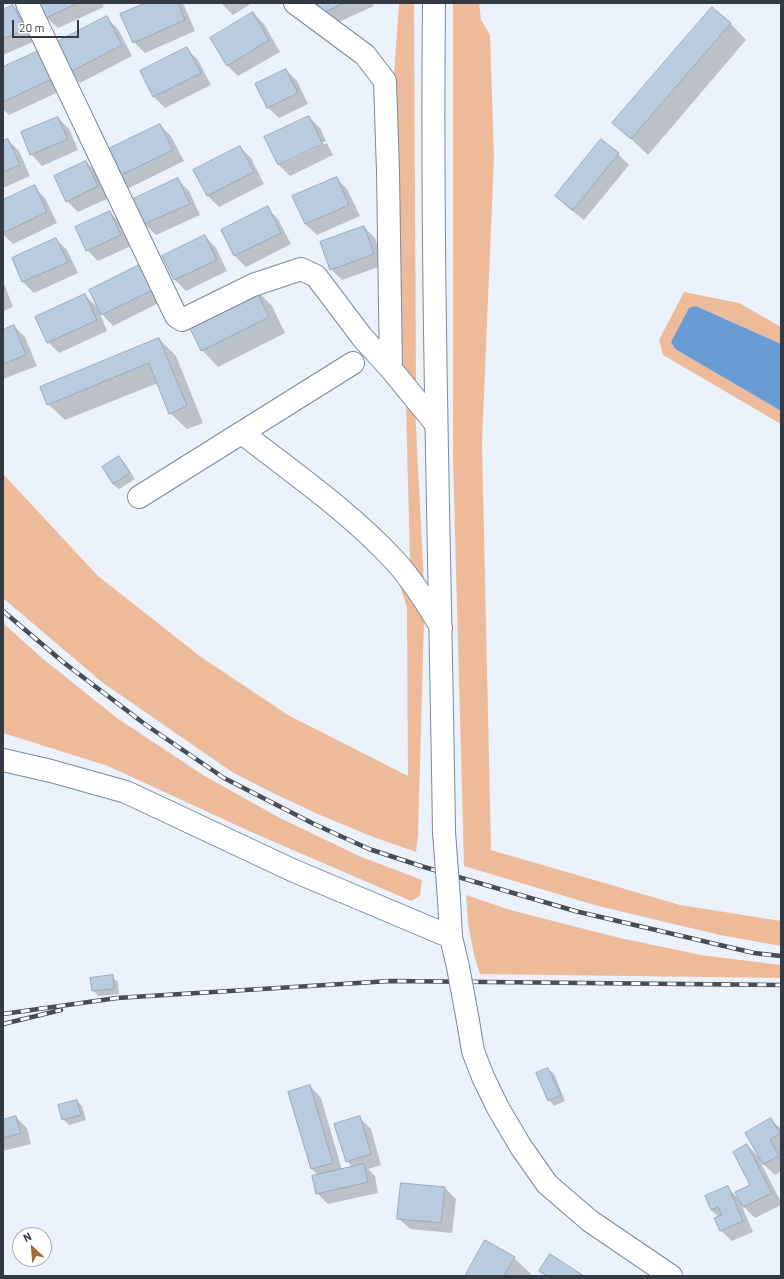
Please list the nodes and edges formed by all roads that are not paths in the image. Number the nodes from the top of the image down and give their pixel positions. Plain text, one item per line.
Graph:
1 (27, 3) edge
2 (295, 3) edge
3 (434, 3) edge
4 (352, 363) dead end
5 (391, 369) junction
6 (436, 424) junction
7 (242, 433) junction
8 (139, 497) dead end
9 (441, 627) junction
10 (3, 760) edge
11 (451, 937) junction
12 (671, 1276) edge

1 - 5 street
2 - 5 street
3 - 6 street
4 - 7 street
5 - 6 street
6 - 9 street
7 - 8 street
7 - 9 street
9 - 11 street, bridge
10 - 11 street
11 - 12 street, bridge

